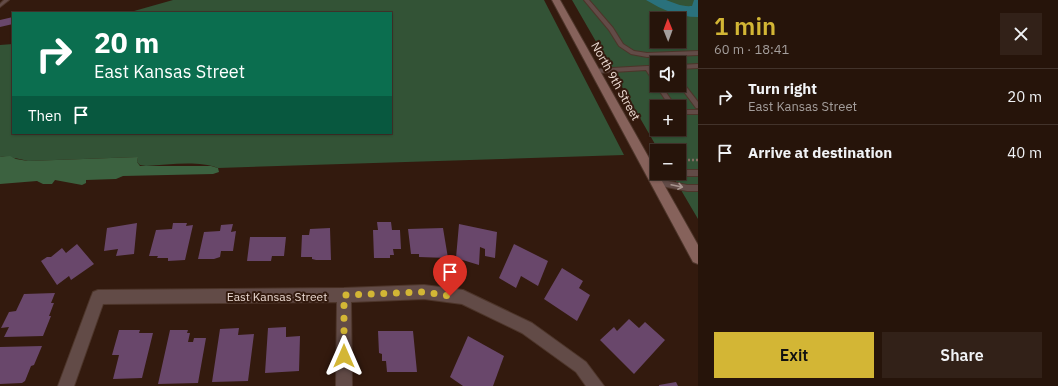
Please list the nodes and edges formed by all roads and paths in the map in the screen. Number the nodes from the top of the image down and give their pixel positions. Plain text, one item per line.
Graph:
1 (8, 0) edge
2 (556, 0) edge
3 (586, 0) edge
4 (0, 6) edge
5 (698, 53) edge
6 (698, 66) edge
7 (686, 67) edge
8 (647, 68) joint
9 (596, 71) junction
10 (650, 72) edge
11 (686, 90) edge
12 (698, 106) edge
13 (686, 112) edge
14 (698, 112) edge
15 (686, 160) edge
16 (698, 160) edge
17 (698, 173) edge
18 (656, 182) junction
19 (698, 188) edge
20 (698, 258) edge
21 (344, 295) junction
22 (66, 386) edge
23 (344, 386) edge
24 (596, 386) edge

1 - 4 lane
2 - 9 main road, North 9th Street
3 - 5 lane
6 - 7 lane
8 - 9 lane
8 - 10 lane
9 - 18 main road, North 9th Street
11 - 12 lane
13 - 14 lane
15 - 16 path
17 - 18 lane
18 -> 19 lane
18 - 20 main road, North 9th Street
21 - 22 street, East Kansas Street
21 - 23 street
21 - 24 street, East Kansas Street

